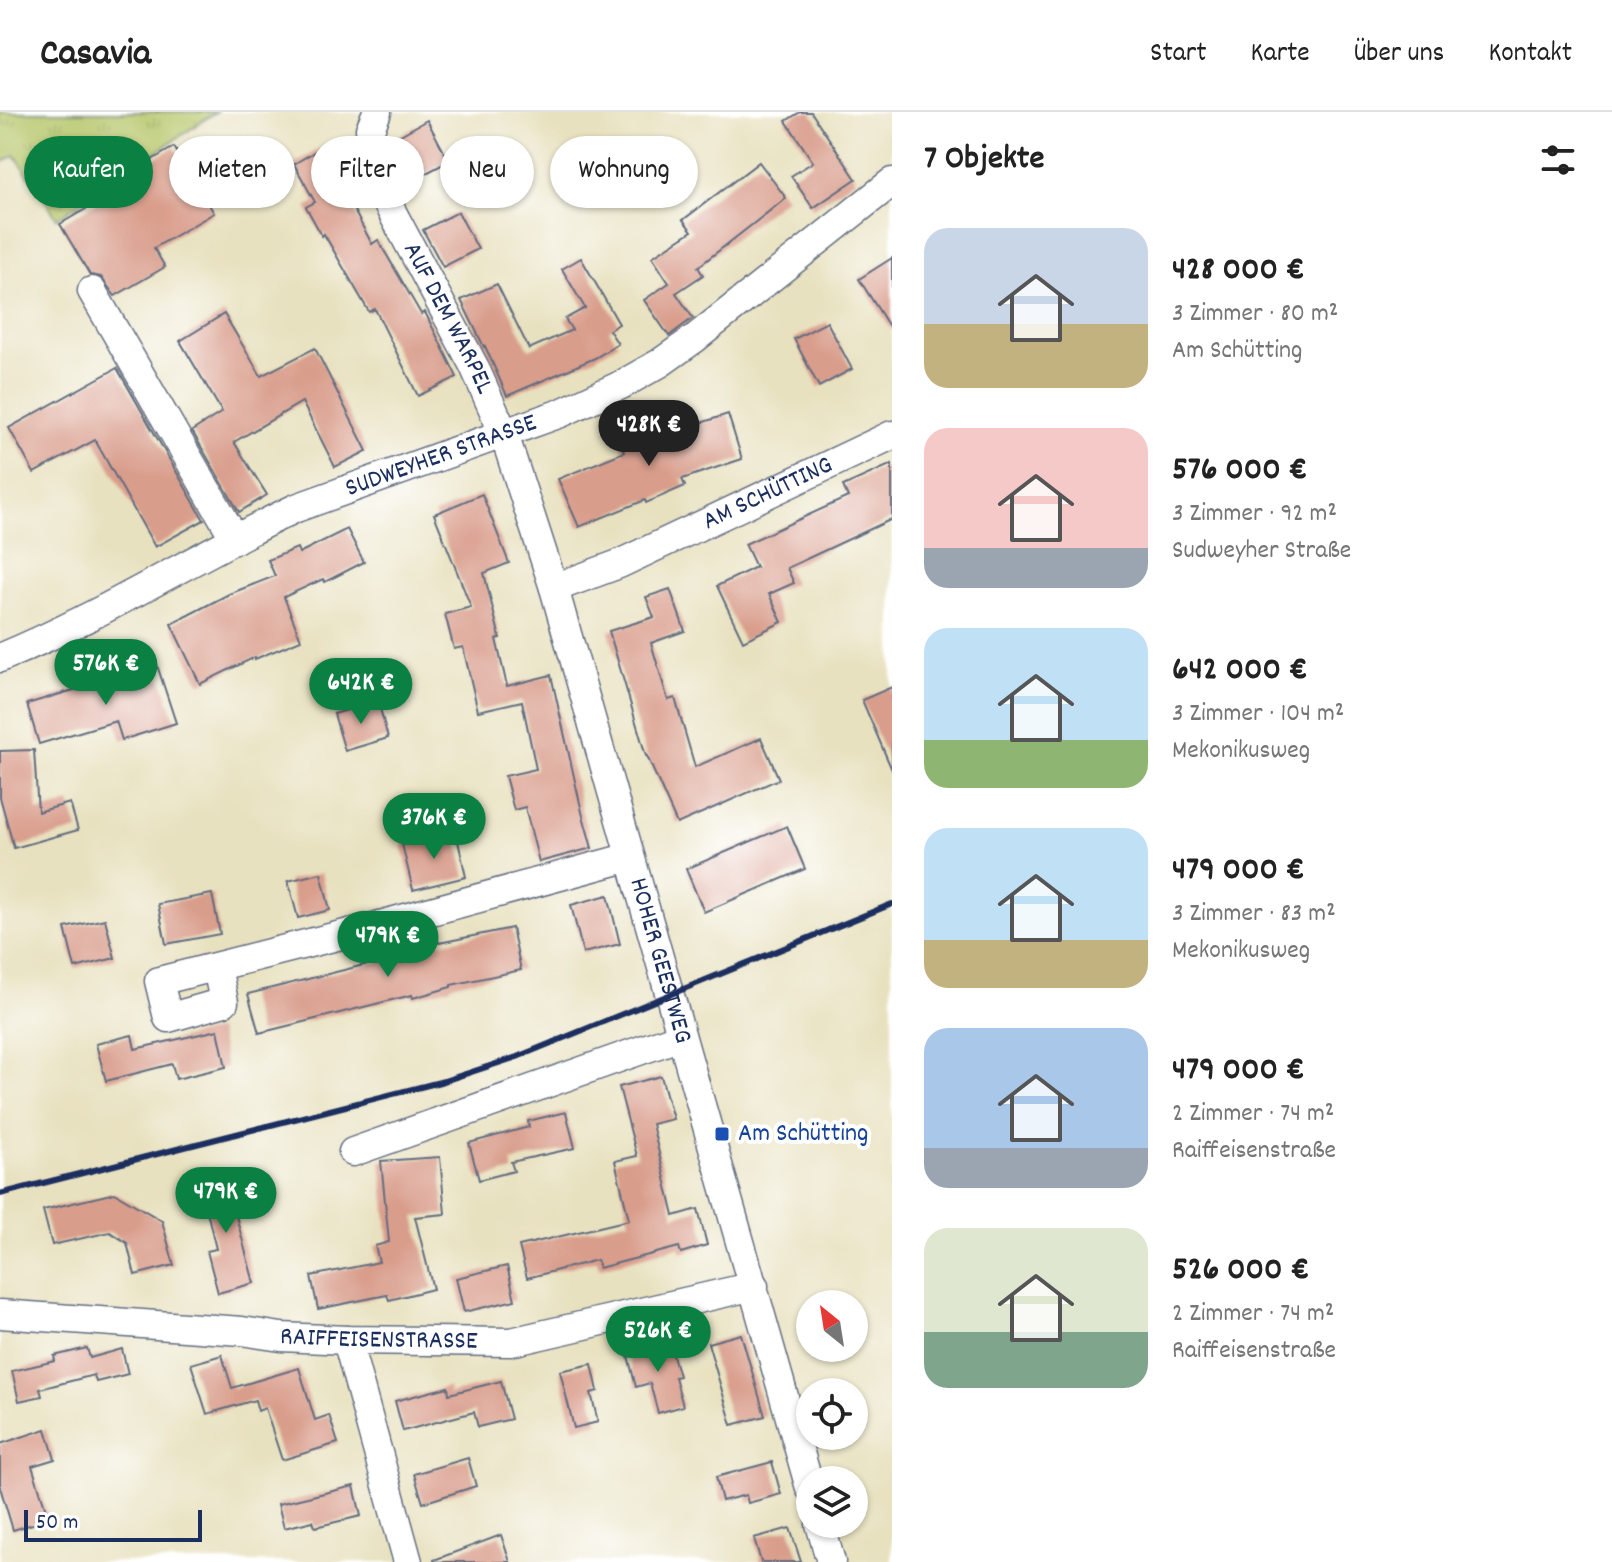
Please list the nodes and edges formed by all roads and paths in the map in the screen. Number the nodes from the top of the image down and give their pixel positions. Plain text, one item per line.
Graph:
1 (377, 112) edge
2 (892, 182) edge
3 (92, 291) dead end
4 (504, 434) junction
5 (892, 435) edge
6 (235, 539) junction
7 (554, 588) junction
8 (0, 658) edge
9 (630, 857) junction
10 (217, 967) dead end
11 (681, 1036) junction
12 (353, 1152) dead end
13 (754, 1286) junction
14 (0, 1314) edge
15 (347, 1340) junction
16 (804, 1466) edge
17 (824, 1538) edge
18 (408, 1562) edge
19 (831, 1562) edge

1 - 4 street, AUF DEM WARPEL
2 - 4 street, SUDWEYHER STRASSE
3 - 6 street
4 - 6 street, SUDWEYHER STRASSE
4 - 7 street, HOHER GEESTWEG
5 - 7 street, AM SCHÜTTING
6 - 8 street, SUDWEYHER STRASSE
7 - 9 street, HOHER GEESTWEG
9 - 10 street
9 - 11 street, HOHER GEESTWEG
11 - 12 street
11 - 13 street, HOHER GEESTWEG
13 - 15 street, RAIFFEISENSTRASSE
13 - 16 street, HOHER GEESTWEG
14 - 15 street, RAIFFEISENSTRASSE
15 - 18 street
17 - 19 street

